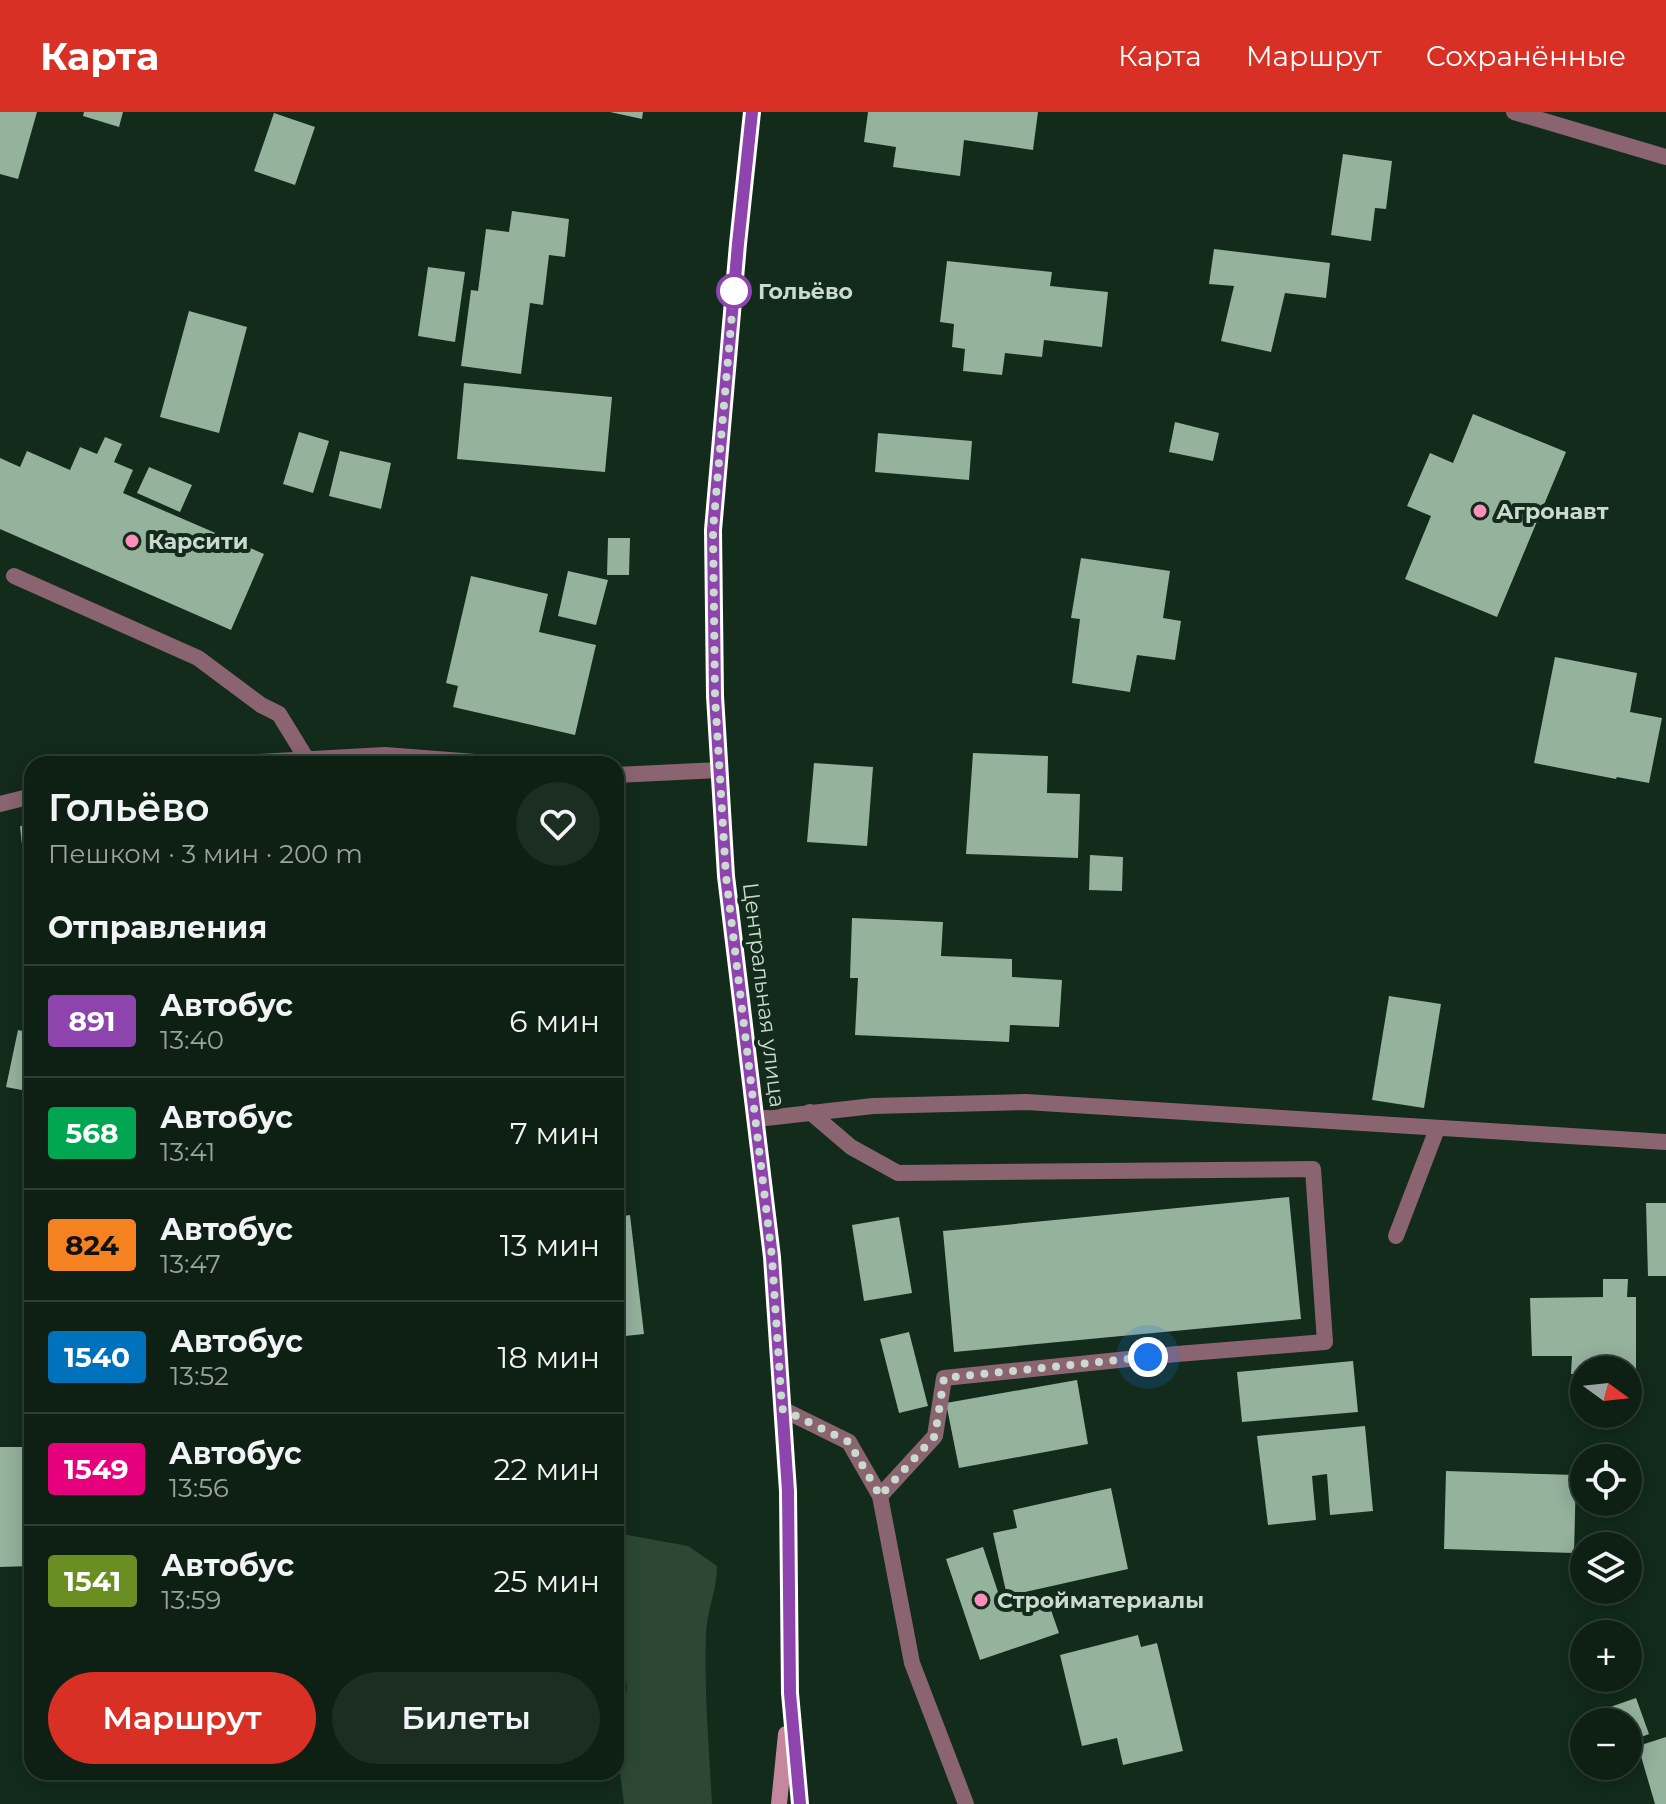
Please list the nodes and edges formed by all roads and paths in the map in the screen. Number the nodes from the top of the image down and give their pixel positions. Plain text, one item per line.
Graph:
1 (752, 112) edge
2 (1514, 112) edge
3 (1666, 157) edge
4 (14, 576) dead end
5 (305, 756) edge
6 (359, 756) edge
7 (398, 756) edge
8 (719, 770) junction
9 (624, 775) edge
10 (24, 798) edge
11 (0, 804) edge
12 (810, 1112) junction
13 (757, 1119) junction
14 (1437, 1129) junction
15 (1666, 1142) edge
16 (1396, 1236) dead end
17 (782, 1409) junction
18 (880, 1496) junction
19 (790, 1693) junction
20 (779, 1804) edge
21 (800, 1804) edge
22 (966, 1804) edge

1 - 8 main road, Центральная улица
2 - 3 lane
4 - 5 lane
6 - 7 lane
8 - 9 lane
8 - 13 main road, Центральная улица
10 - 11 lane
12 - 13 lane
12 - 14 lane
12 - 18 lane
13 - 17 main road, Центральная улица
14 - 15 lane
14 - 16 lane
17 - 18 lane
17 - 19 main road, Центральная улица
18 - 22 lane
19 - 20 main road
19 - 21 main road

